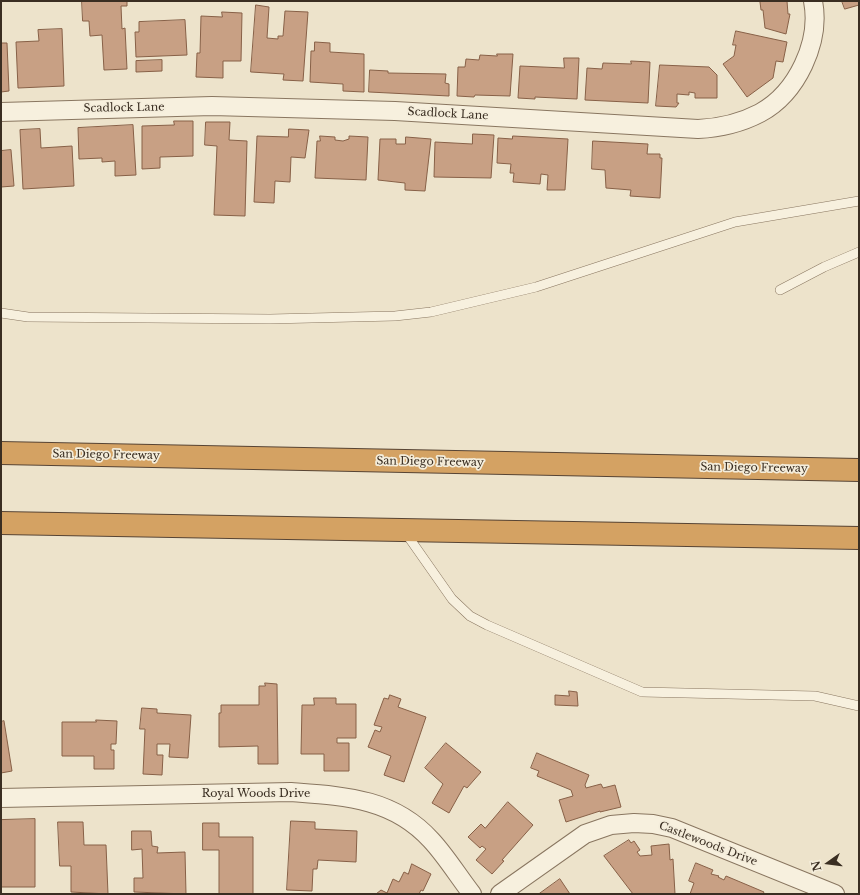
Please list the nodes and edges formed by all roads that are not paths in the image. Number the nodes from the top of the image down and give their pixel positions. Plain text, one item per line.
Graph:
1 (813, 1) edge
2 (1, 112) edge
3 (859, 201) edge
4 (859, 252) edge
5 (780, 290) dead end
6 (1, 314) edge
7 (1, 453) edge
8 (859, 470) edge
9 (1, 523) edge
10 (402, 529) junction
11 (859, 538) edge
12 (859, 706) edge
13 (1, 798) edge
14 (472, 894) edge
15 (500, 894) edge
16 (835, 894) edge

1 - 2 street, Scadlock Lane
3 - 6 lane
4 - 5 lane
7 - 8 highway, San Diego Freeway
9 - 10 highway
10 - 11 highway
10 - 12 lane
13 - 14 street, Royal Woods Drive
15 - 16 street, Castlewoods Drive

